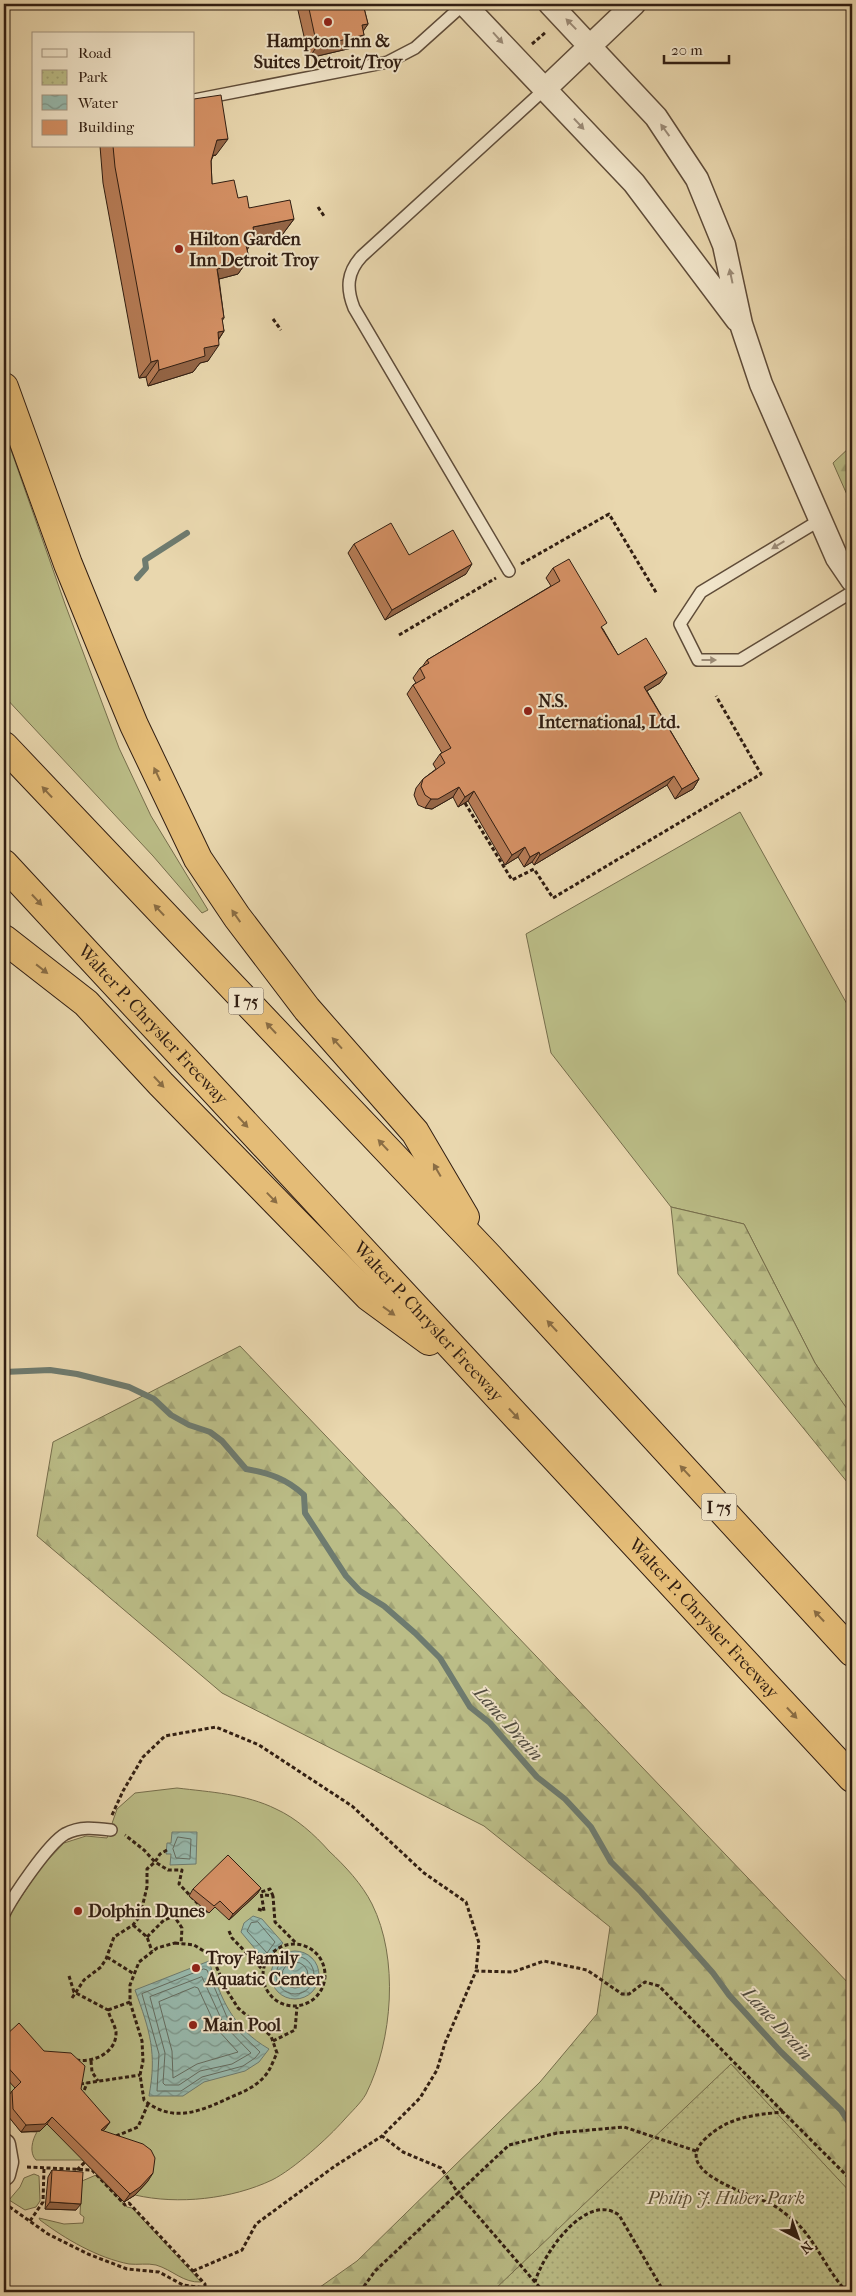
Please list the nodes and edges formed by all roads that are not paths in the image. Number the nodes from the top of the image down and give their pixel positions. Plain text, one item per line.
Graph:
1 (464, 4) edge
2 (550, 4) edge
3 (634, 4) edge
4 (590, 45) junction
5 (546, 88) junction
6 (195, 100) edge
7 (740, 324) junction
8 (4, 386) edge
9 (820, 520) junction
10 (509, 571) road end
11 (852, 580) edge
12 (852, 592) edge
13 (4, 746) edge
14 (4, 864) edge
15 (4, 939) edge
16 (489, 1257) junction
17 (480, 1378) junction
18 (852, 1652) edge
19 (852, 1778) edge
20 (108, 1830) road end
21 (4, 1914) edge
22 (4, 2145) edge
23 (13, 2171) edge

1 -> 5 street
1 - 6 lane
4 -> 2 street
3 - 4 street
4 - 5 street
7 -> 4 street
5 -> 7 street
5 - 10 lane
7 - 9 street
16 -> 8 highway
9 - 11 street
9 -> 12 lane
16 -> 13 highway, I 75
14 -> 17 highway, Walter P. Chrysler Freeway
15 -> 17 highway
18 -> 16 highway, I 75
17 -> 19 highway, Walter P. Chrysler Freeway
20 - 21 lane
22 - 23 street

